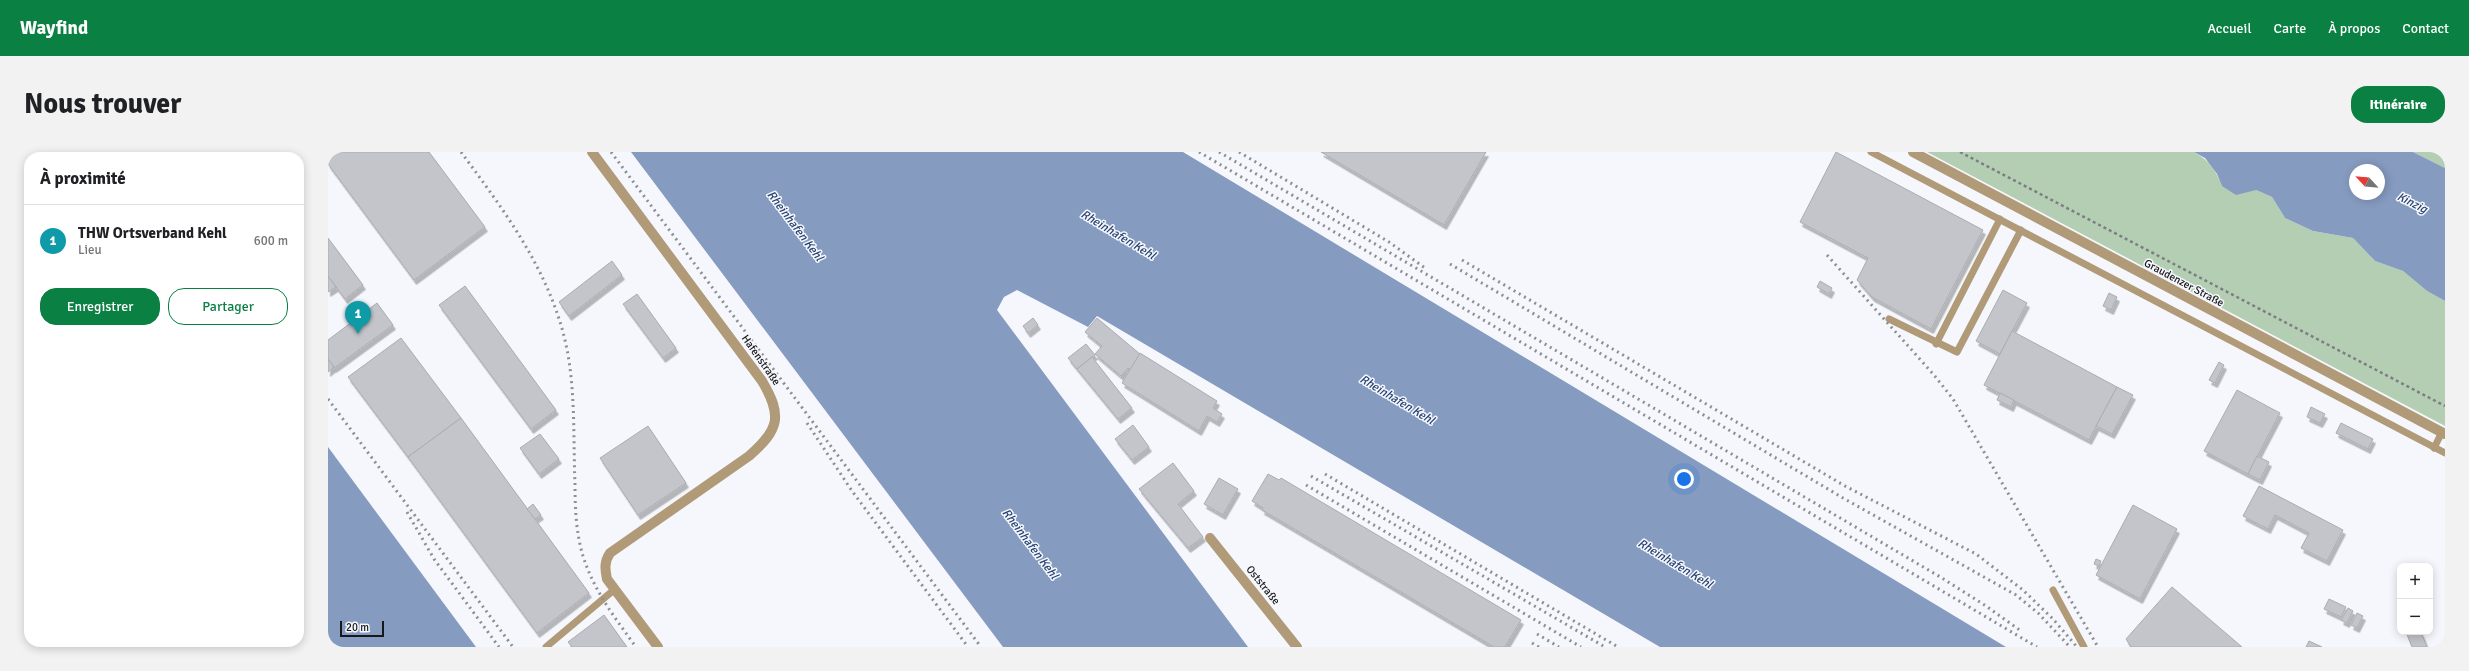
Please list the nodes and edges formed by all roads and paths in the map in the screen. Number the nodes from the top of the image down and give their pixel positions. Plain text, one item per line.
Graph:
1 (592, 152) edge
2 (1871, 152) edge
3 (1913, 152) edge
4 (1960, 152) edge
5 (2000, 219) junction
6 (2021, 230) junction
7 (1889, 319) dead end
8 (1936, 344) junction
9 (2445, 406) edge
10 (2443, 433) edge
11 (2434, 448) junction
12 (2445, 453) edge
13 (1210, 538) dead end
14 (615, 589) junction
15 (2053, 590) dead end
16 (546, 647) edge
17 (658, 647) edge
18 (1297, 647) edge
19 (2084, 647) edge

1 - 14 street, Hafenstraße
2 - 5 lane
3 - 10 street, Graudenzer Straße
4 - 9 path
5 - 6 lane
5 - 8 lane
6 - 8 lane
6 - 11 lane
7 - 8 lane
10 - 11 lane
11 - 12 lane
13 - 18 street, Oststraße
14 - 16 lane
14 - 17 street, Hafenstraße
15 - 19 lane

